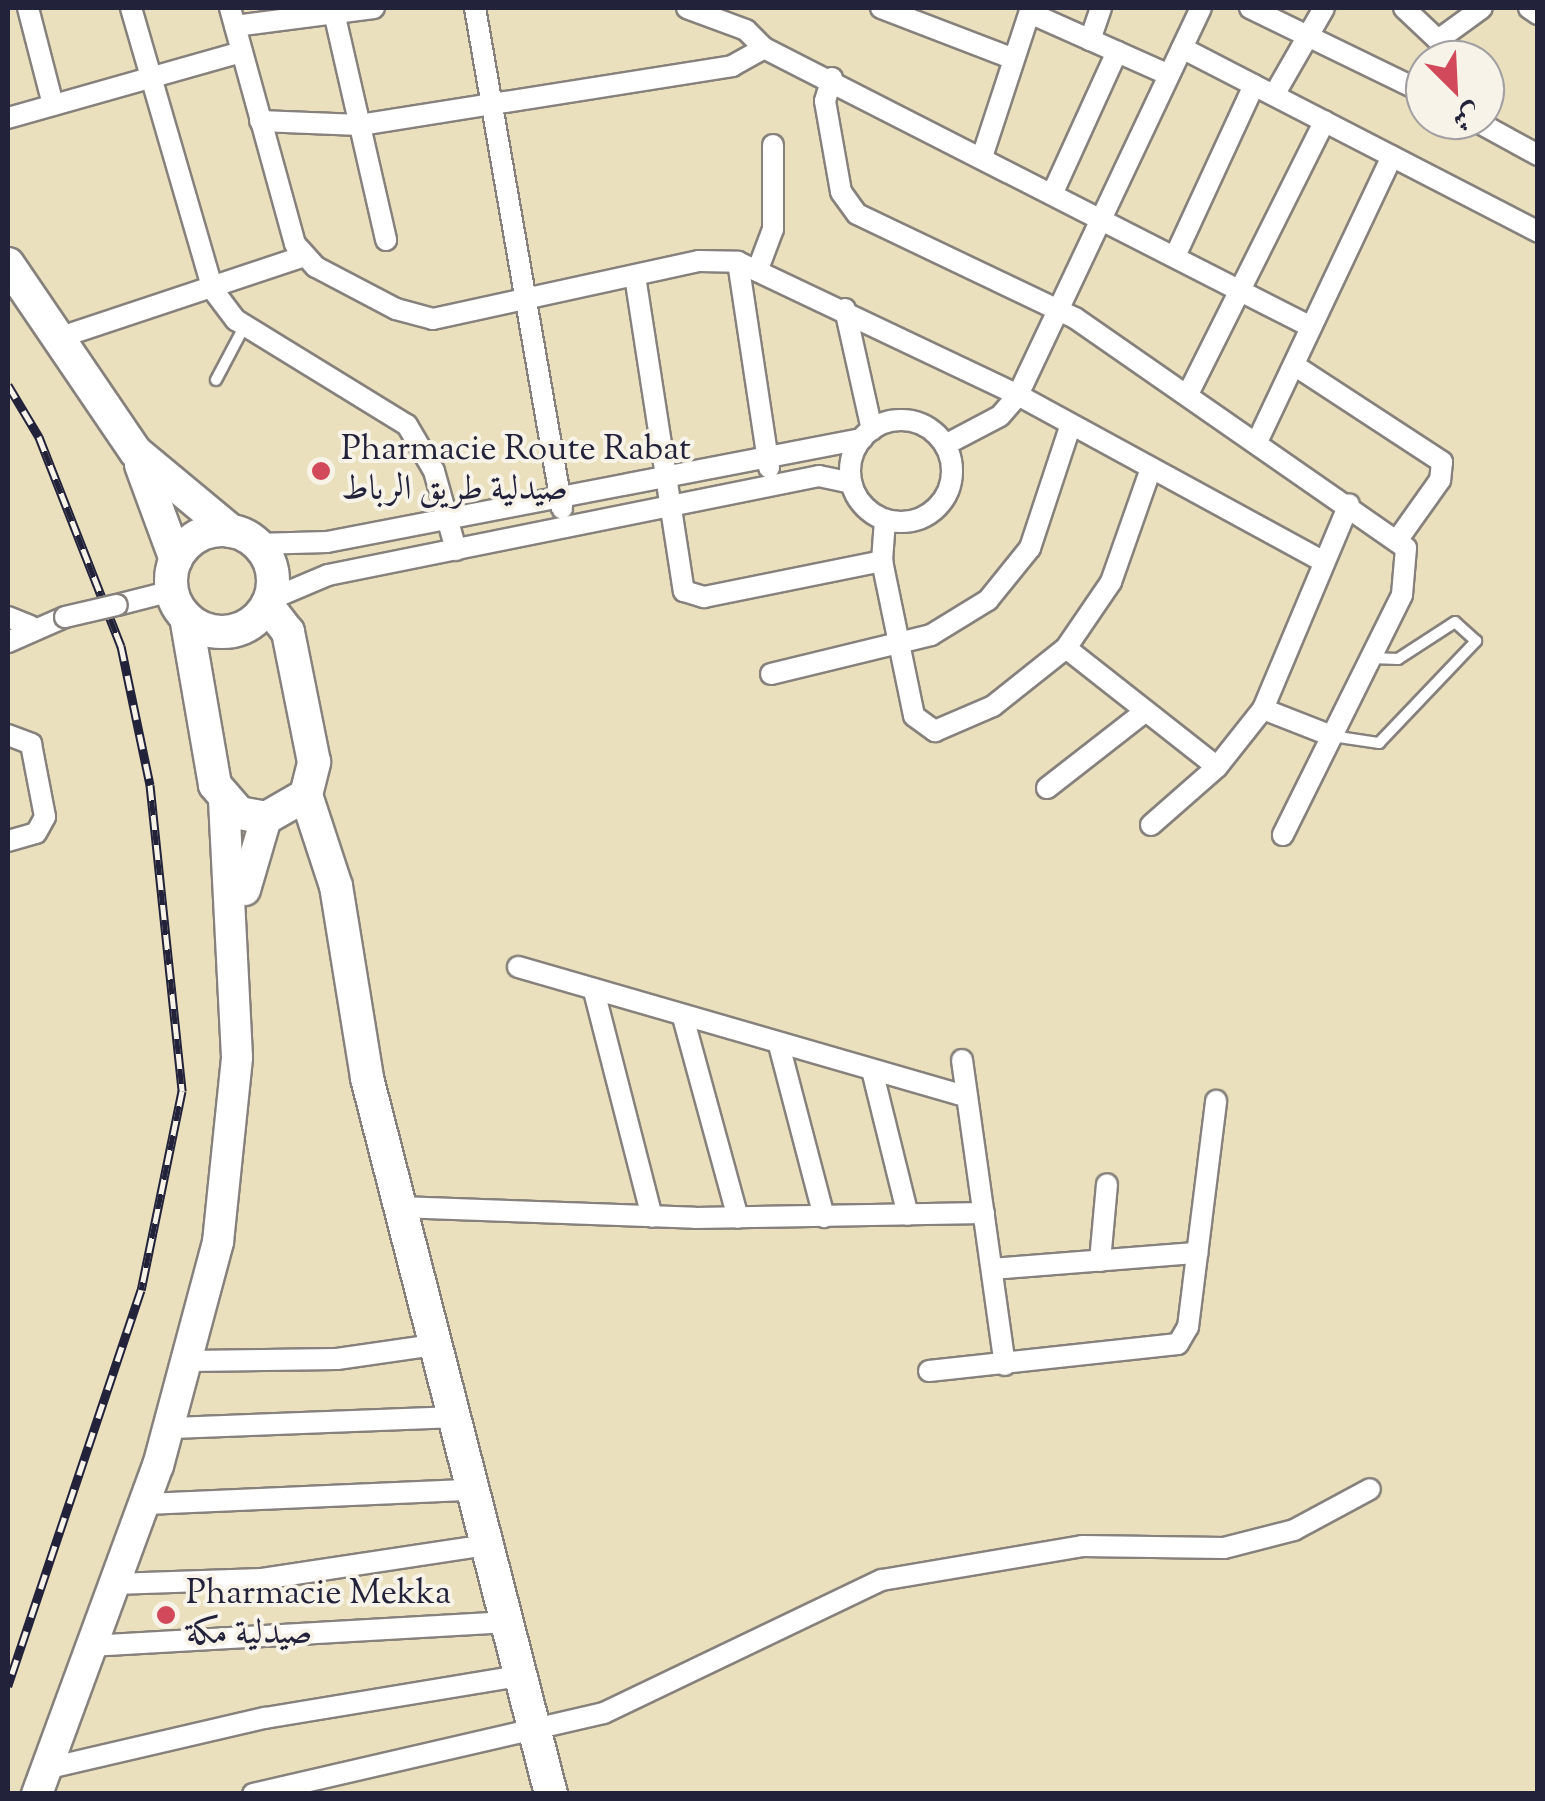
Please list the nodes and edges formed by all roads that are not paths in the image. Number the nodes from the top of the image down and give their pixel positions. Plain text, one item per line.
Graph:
1 (28, 8) edge
2 (132, 8) edge
3 (374, 8) edge
4 (475, 8) edge
5 (687, 8) edge
6 (882, 8) edge
7 (1101, 8) edge
8 (1201, 8) edge
9 (1250, 8) edge
10 (1324, 8) edge
11 (1404, 8) edge
12 (1529, 8) edge
13 (334, 10) edge
14 (1030, 10) edge
15 (1470, 11) edge
16 (1538, 14) edge
17 (232, 17) edge
18 (1309, 36) junction
19 (1090, 40) junction
20 (764, 48) junction
21 (1182, 48) junction
22 (242, 52) junction
23 (1117, 52) junction
24 (1014, 59) junction
25 (1169, 76) junction
26 (149, 78) junction
27 (832, 78) junction
28 (1405, 83) edge
29 (1254, 85) junction
30 (1274, 95) junction
31 (490, 104) junction
32 (53, 105) junction
33 (8, 118) edge
34 (260, 121) junction
35 (1325, 121) junction
36 (360, 125) junction
37 (1505, 135) edge
38 (773, 145) dead end
39 (1535, 150) edge
40 (983, 154) junction
41 (1392, 156) junction
42 (1054, 190) junction
43 (1104, 214) junction
44 (1538, 232) edge
45 (386, 240) dead end
46 (1176, 254) junction
47 (304, 256) junction
48 (8, 264) edge
49 (748, 266) junction
50 (635, 276) junction
51 (1241, 289) junction
52 (213, 290) junction
53 (522, 300) junction
54 (845, 309) junction
55 (1059, 310) junction
56 (244, 326) junction
57 (1312, 327) junction
58 (58, 338) junction
59 (1294, 364) junction
60 (216, 380) dead end
61 (1188, 394) junction
62 (1018, 395) junction
63 (1070, 427) junction
64 (867, 434) junction
65 (1257, 442) junction
66 (945, 445) junction
67 (136, 452) junction
68 (766, 457) junction
69 (1150, 471) junction
70 (666, 477) junction
71 (852, 483) junction
72 (772, 486) junction
73 (560, 498) junction
74 (1350, 504) junction
75 (670, 506) junction
76 (450, 518) junction
77 (885, 520) junction
78 (566, 528) junction
79 (244, 538) junction
80 (1398, 539) junction
81 (456, 550) junction
82 (882, 561) junction
83 (1322, 562) junction
84 (178, 589) junction
85 (268, 602) junction
86 (8, 617) edge
87 (30, 626) junction
88 (8, 642) edge
89 (900, 646) junction
90 (1066, 648) junction
91 (1371, 658) junction
92 (772, 674) dead end
93 (1263, 709) junction
94 (1146, 711) junction
95 (8, 735) edge
96 (1332, 736) junction
97 (1217, 768) junction
98 (1047, 788) dead end
99 (306, 795) junction
100 (224, 802) junction
101 (271, 818) junction
102 (1151, 825) dead end
103 (1284, 835) dead end
104 (8, 840) edge
105 (233, 921) junction
106 (336, 928) junction
107 (518, 966) dead end
108 (594, 991) junction
109 (683, 1017) junction
110 (778, 1045) junction
111 (962, 1060) dead end
112 (873, 1074) junction
113 (967, 1097) junction
114 (1216, 1102) dead end
115 (1107, 1184) dead end
116 (399, 1208) junction
117 (984, 1213) junction
118 (908, 1215) junction
119 (824, 1216) junction
120 (652, 1217) junction
121 (738, 1218) junction
122 (1197, 1253) junction
123 (1100, 1261) junction
124 (992, 1270) junction
125 (434, 1345) junction
126 (191, 1361) junction
127 (1005, 1364) junction
128 (930, 1371) dead end
129 (453, 1417) junction
130 (170, 1428) junction
131 (1370, 1489) dead end
132 (472, 1490) junction
133 (144, 1504) junction
134 (486, 1545) junction
135 (114, 1584) junction
136 (506, 1622) junction
137 (91, 1646) junction
138 (520, 1676) junction
139 (535, 1731) junction
140 (41, 1781) edge
141 (253, 1794) edge
142 (551, 1794) edge

1 - 32 street
2 - 26 street
3 - 13 street
4 - 31 street
5 - 20 street
6 - 24 street
7 - 19 street
8 - 21 street
9 - 18 street
10 - 18 street
11 - 15 street
12 - 16 street
13 - 17 street
13 - 36 street
14 - 19 street
14 - 24 street
17 - 22 street
18 - 28 street
18 - 30 street
19 - 23 street
20 - 27 street
20 - 31 street
21 - 25 street
21 - 29 street
22 - 26 street
22 - 34 street
23 - 25 street
23 - 42 street
24 - 40 street
25 - 43 street
26 - 32 street
26 - 52 street
27 - 40 street
27 - 55 street
29 - 30 street
29 - 46 street
30 - 35 street
31 - 36 street
31 - 53 street
32 - 33 street
34 - 36 street
34 - 47 street
35 - 41 street
35 - 51 street
36 - 45 street
37 - 39 street
38 - 49 street
40 - 42 street
41 - 44 street
41 - 57 street
42 - 43 street
43 - 46 street
43 - 55 street
46 - 51 street
47 - 52 street
47 - 53 street
48 - 58 main road
49 - 50 street
49 - 54 street
49 - 68 street
50 - 53 street
50 - 70 street
51 - 57 street
51 - 61 street
52 - 56 street
52 - 58 street
53 - 73 street
54 - 62 street
54 - 64 street
55 - 61 street
55 - 62 street
56 - 60 lane
56 - 76 street
57 - 59 street
58 - 67 main road
59 - 65 street
59 - 80 street
61 - 65 street
62 - 63 street
62 - 66 street
63 - 69 street
63 - 89 street
64 - 66 street
64 - 68 street
64 - 71 street
65 - 74 street
66 - 77 street
67 - 79 main road
67 - 84 main road
68 - 70 street
68 - 72 street
69 - 83 street
69 - 90 street
70 - 73 street
70 - 75 street
71 - 72 street
71 - 77 street
72 - 75 street
73 - 76 street
73 - 78 street
74 - 80 street
74 - 83 street
75 - 78 street
75 - 82 street
76 - 79 street
76 - 81 street
77 - 82 street
78 - 81 street
79 - 84 main road
79 - 85 main road
80 - 91 street
81 - 85 street
82 - 89 street
83 - 93 street
84 - 85 main road
84 - 87 street, bridge
84 - 100 main road
85 - 99 main road
86 - 87 street
87 - 88 street
89 - 90 street
89 - 92 street
90 - 94 street
91 - 96 street
91 - 96 lane
93 - 96 street
93 - 97 street
94 - 97 street
94 - 98 street
95 - 104 street
96 - 103 street
97 - 102 street
99 - 101 main road
99 - 106 main road
100 - 101 main road
100 - 105 main road
101 - 105 main road
101 - 106 main road
105 - 126 main road
106 - 116 main road
107 - 108 street
108 - 109 street
108 - 120 street
109 - 110 street
109 - 121 street
110 - 112 street
110 - 119 street
111 - 113 street
112 - 113 street
112 - 118 street
113 - 117 street
114 - 122 street
115 - 123 street
116 - 120 street
116 - 125 main road
117 - 118 street
117 - 124 street
118 - 119 street
119 - 121 street
120 - 121 street
122 - 123 street
122 - 127 street
123 - 124 street
124 - 127 street
125 - 126 street
125 - 129 main road
126 - 130 main road
127 - 128 street
129 - 130 street
129 - 132 main road
130 - 133 main road
131 - 139 street
132 - 133 street
132 - 134 main road
133 - 135 main road
134 - 135 street
134 - 136 main road
135 - 137 main road
136 - 137 street
136 - 138 main road
137 - 140 main road
138 - 139 main road
138 - 140 street
139 - 141 street
139 - 142 main road

